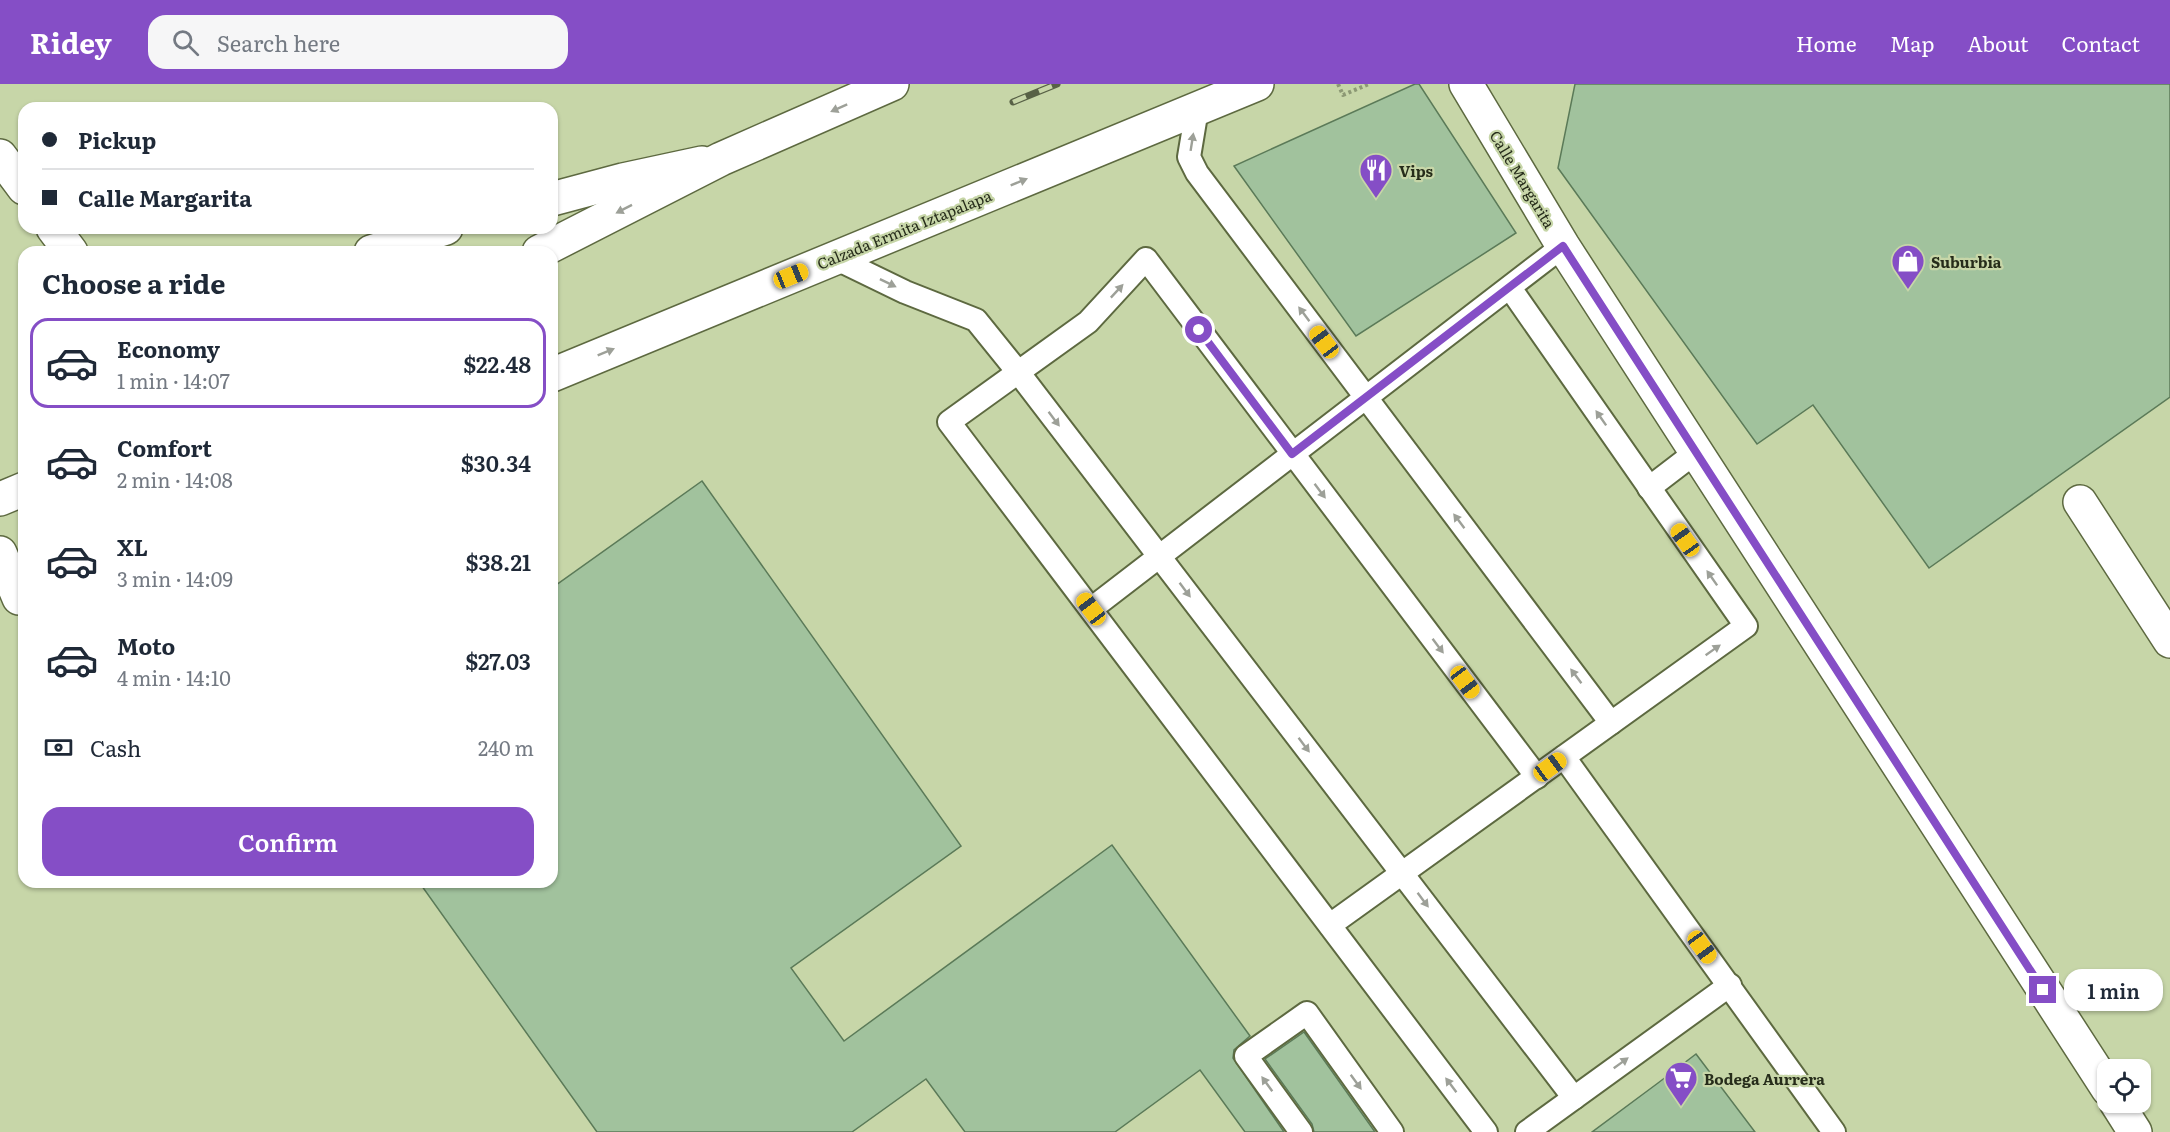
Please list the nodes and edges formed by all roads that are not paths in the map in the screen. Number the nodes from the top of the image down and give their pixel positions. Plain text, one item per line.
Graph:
1 (892, 84) edge
2 (1257, 84) edge
3 (1466, 84) edge
4 (1197, 109) junction
5 (0, 156) edge
6 (721, 159) junction
7 (18, 180) edge
8 (558, 197) edge
9 (427, 234) edge
10 (390, 246) edge
11 (551, 246) edge
12 (1563, 246) junction
13 (835, 258) junction
14 (1510, 288) junction
15 (1018, 372) junction
16 (558, 373) edge
17 (1366, 398) junction
18 (1696, 452) junction
19 (1292, 454) junction
20 (1649, 488) junction
21 (18, 492) edge
22 (0, 499) edge
23 (2079, 502) dead end
24 (0, 553) edge
25 (1160, 557) junction
26 (14, 600) edge
27 (1091, 609) junction
28 (2170, 641) edge
29 (1611, 723) junction
30 (1564, 757) junction
31 (1537, 777) junction
32 (1402, 874) junction
33 (1330, 925) junction
34 (1730, 985) junction
35 (2097, 1072) edge
36 (1574, 1098) junction
37 (2123, 1113) edge
38 (1301, 1132) edge
39 (1392, 1132) edge
40 (1486, 1132) edge
41 (1527, 1132) edge
42 (1834, 1132) edge
43 (2135, 1132) edge

1 -> 6 street
2 - 4 street, Calzada Ermita Iztapalapa
3 - 12 street, Calle Margarita
13 -> 4 street, Calzada Ermita Iztapalapa
17 -> 4 lane
5 - 7 street
6 - 8 street
6 -> 11 street
9 - 10 street
12 - 14 lane
12 - 18 street, Calle Margarita
13 -> 15 lane
16 -> 13 street, Calzada Ermita Iztapalapa
14 - 17 lane
20 -> 14 lane
15 -> 19 lane
15 -> 25 lane
15 - 27 lane
17 - 19 lane
29 -> 17 lane
18 - 20 lane
18 - 35 street, Calle Margarita
19 - 25 lane
19 -> 31 lane
29 -> 20 lane
21 - 22 street
23 - 28 street
24 - 26 street
25 - 27 lane
25 -> 32 lane
27 - 33 lane
29 - 30 lane
30 - 31 lane
30 - 34 lane
31 - 32 lane
32 - 33 lane
32 -> 36 lane
40 -> 33 lane
36 -> 34 lane
34 - 42 lane
36 - 41 lane
37 - 43 street
38 -> 39 lane

